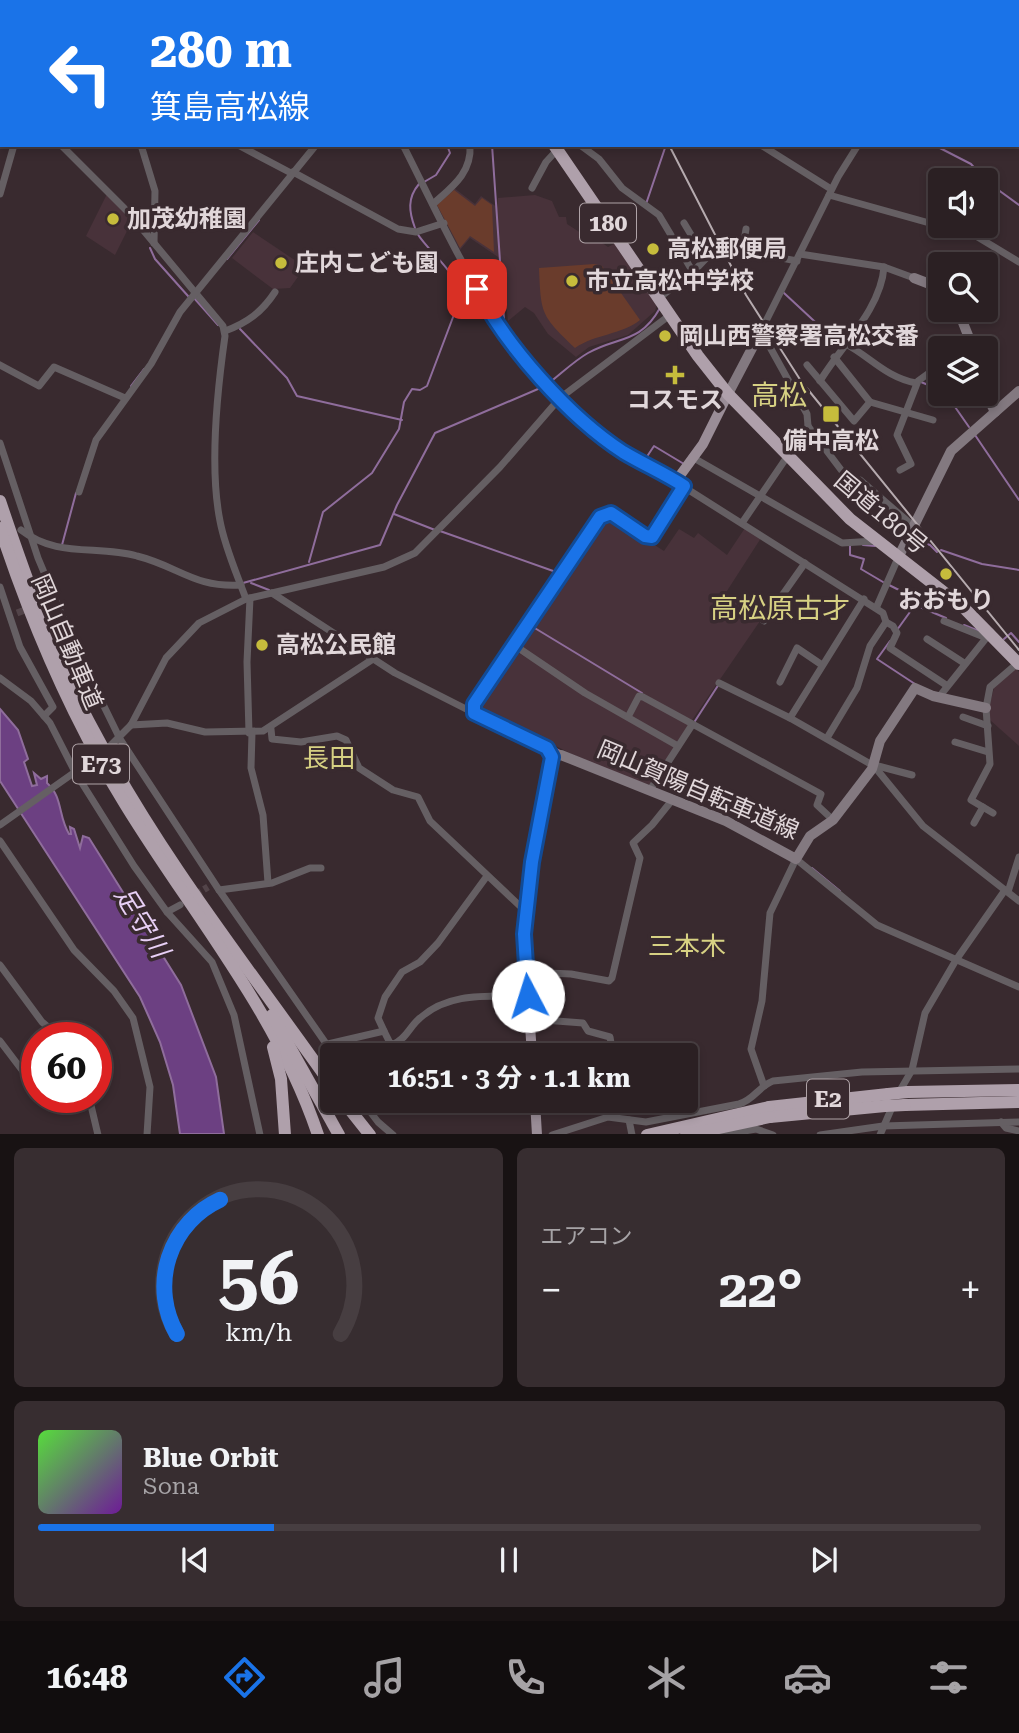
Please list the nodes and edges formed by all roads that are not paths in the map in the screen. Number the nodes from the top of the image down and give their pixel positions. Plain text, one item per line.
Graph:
1 (13, 147) edge
2 (63, 147) edge
3 (142, 147) edge
4 (242, 147) edge
5 (314, 147) edge
6 (404, 147) edge
7 (470, 147) edge
8 (583, 147) edge
9 (764, 147) edge
10 (857, 147) edge
11 (556, 148) edge
12 (293, 173) junction
13 (532, 188) dead end
14 (0, 194) edge
15 (830, 194) junction
16 (433, 204) junction
17 (444, 223) junction
18 (684, 223) dead end
19 (746, 229) dead end
20 (154, 243) junction
21 (715, 249) dead end
22 (800, 256) junction
23 (705, 258) junction
24 (1019, 262) edge
25 (884, 267) junction
26 (691, 273) junction
27 (914, 278) joint
28 (928, 283) edge
29 (275, 292) dead end
30 (192, 297) junction
31 (663, 305) junction
32 (223, 327) junction
33 (759, 335) junction
34 (843, 345) junction
35 (834, 358) junction
36 (0, 365) edge
37 (807, 365) dead end
38 (928, 374) edge
39 (820, 381) junction
40 (917, 382) junction
41 (1019, 391) edge
42 (728, 394) junction
43 (124, 397) junction
44 (560, 398) junction
45 (870, 402) junction
46 (992, 406) edge
47 (906, 412) junction
48 (995, 412) junction
49 (933, 420) dead end
50 (808, 426) junction
51 (0, 443) edge
52 (787, 456) junction
53 (692, 457) junction
54 (900, 470) dead end
55 (680, 484) junction
56 (79, 492) dead end
57 (761, 495) junction
58 (0, 500) edge
59 (742, 523) junction
60 (912, 524) junction
61 (0, 528) edge
62 (21, 530) dead end
63 (32, 539) junction
64 (875, 541) junction
65 (898, 558) junction
66 (805, 563) junction
67 (240, 584) junction
68 (0, 587) edge
69 (272, 593) junction
70 (248, 598) junction
71 (864, 599) junction
72 (877, 606) junction
73 (764, 621) dead end
74 (944, 621) dead end
75 (886, 622) junction
76 (988, 635) junction
77 (927, 639) dead end
78 (514, 645) junction
79 (373, 659) junction
80 (964, 663) junction
81 (1019, 663) edge
82 (822, 665) junction
83 (0, 678) edge
84 (780, 682) dead end
85 (720, 684) dead end
86 (946, 685) junction
87 (939, 697) junction
88 (986, 708) junction
89 (474, 710) junction
90 (44, 716) junction
91 (628, 717) junction
92 (790, 717) junction
93 (962, 717) dead end
94 (131, 725) junction
95 (692, 725) junction
96 (988, 726) junction
97 (271, 729) junction
98 (250, 733) junction
99 (827, 737) junction
100 (120, 739) junction
101 (955, 742) dead end
102 (110, 746) dead end
103 (678, 746) junction
104 (988, 752) junction
105 (552, 757) junction
106 (92, 760) dead end
107 (875, 766) junction
108 (74, 773) junction
109 (912, 775) dead end
110 (651, 788) junction
111 (673, 799) junction
112 (983, 807) junction
113 (993, 813) dead end
114 (832, 820) junction
115 (974, 823) dead end
116 (0, 825) edge
117 (0, 841) edge
118 (1019, 857) edge
119 (797, 858) junction
120 (321, 868) dead end
121 (487, 876) junction
122 (268, 883) junction
123 (214, 886) junction
124 (1006, 891) junction
125 (1019, 901) edge
126 (180, 905) dead end
127 (527, 908) junction
128 (167, 912) junction
129 (225, 937) junction
130 (957, 959) junction
131 (0, 965) edge
132 (526, 972) junction
133 (241, 980) junction
134 (1019, 987) edge
135 (528, 996) junction
136 (530, 1018) junction
137 (42, 1022) edge
138 (384, 1031) junction
139 (0, 1041) edge
140 (327, 1043) edge
141 (332, 1043) edge
142 (531, 1043) edge
143 (611, 1043) edge
144 (21, 1069) edge
145 (320, 1069) edge
146 (1019, 1069) edge
147 (912, 1070) junction
148 (762, 1088) junction
149 (1019, 1090) edge
150 (907, 1099) junction
151 (1019, 1102) edge
152 (770, 1112) junction
153 (93, 1113) edge
154 (353, 1113) edge
155 (373, 1113) edge
156 (536, 1113) edge
157 (629, 1120) junction
158 (1001, 1122) junction
159 (1019, 1122) edge
160 (883, 1126) junction
161 (1019, 1131) edge
162 (856, 1132) edge
163 (769, 1133) edge
164 (98, 1134) edge
165 (147, 1134) edge
166 (260, 1134) edge
167 (285, 1134) edge
168 (318, 1134) edge
169 (338, 1134) edge
170 (369, 1134) edge
171 (392, 1134) edge
172 (537, 1134) edge
173 (555, 1134) edge
174 (632, 1134) edge
175 (652, 1134) edge
176 (690, 1134) edge
177 (727, 1134) edge
178 (832, 1134) edge
179 (880, 1134) edge

1 - 14 street
2 - 20 street
3 - 20 street
4 - 12 street
5 - 12 street
6 - 16 street
7 - 16 street
8 - 26 street
9 - 15 street
10 - 15 street
11 - 13 street
11 - 31 highway, 国道180号 / 180
12 - 17 street
12 - 30 street
15 - 22 street
15 - 24 street
16 - 17 street
17 - 44 street
18 - 23 street
19 - 22 street
20 - 30 street
21 - 23 street
22 - 25 street
22 - 33 street
23 - 26 street
25 - 27 street
25 - 34 street
26 - 31 street
27 - 28 main road
29 - 32 street
30 - 32 street
30 - 43 street
31 - 42 highway, 国道180号 / 180
31 - 44 street
32 - 67 street
33 - 42 main road
33 - 50 street
34 - 35 street
34 - 40 street
35 - 39 street
35 - 45 street
36 - 43 street
37 - 39 street
38 - 40 street
39 - 45 street
40 - 47 street
41 - 48 main road
42 - 52 highway, 国道180号 / 180
42 - 53 main road
43 - 56 street
44 - 55 street
44 - 69 street
45 - 47 street
46 - 48 main road
47 - 49 street
47 - 54 street
48 - 60 main road
50 - 52 street
50 - 60 street
51 - 63 street
52 - 57 street
52 - 64 highway, 国道180号 / 180
53 - 55 main road
53 - 57 street
55 - 59 street
55 - 78 main road
57 - 59 street
57 - 64 street
58 - 129 highway, 岡山自動車道 / E73
59 - 66 street
60 - 65 main road
61 - 133 highway, 岡山自動車道 / E73
62 - 63 street
63 - 67 street
63 - 100 street
64 - 65 highway, 国道180号 / 180
65 - 72 street
65 - 76 highway, 国道180号 / 180
66 - 71 street
66 - 73 street
67 - 70 street
68 - 90 street
69 - 70 street
69 - 79 street
70 - 94 street
70 - 98 street
71 - 72 street
71 - 82 street
72 - 75 street
74 - 76 street
75 - 86 street
75 - 99 street
76 - 80 street
76 - 81 highway, 国道180号 / 180
77 - 80 street
78 - 89 main road
78 - 91 street
79 - 89 street
79 - 97 street
80 - 86 street
81 - 88 street
82 - 84 street
82 - 92 street
83 - 90 street
85 - 92 street
86 - 87 street
87 - 88 main road, 岡山賀陽自転車道線
87 - 107 main road, 岡山賀陽自転車道線
88 - 96 street
89 - 105 main road
90 - 108 street
91 - 95 street
91 - 103 street
92 - 99 street
93 - 96 street
94 - 98 street
94 - 100 street
95 - 103 street
95 - 114 street
96 - 104 street
97 - 98 street
97 - 121 street
98 - 122 street
99 - 107 street
100 - 102 street
100 - 123 street
101 - 104 street
103 - 110 street
104 - 112 street
105 - 110 main road, 岡山賀陽自転車道線
105 - 127 main road
106 - 108 street
107 - 109 street
107 - 114 main road, 岡山賀陽自転車道線
107 - 124 street
108 - 116 street
108 - 128 street
110 - 111 main road, 岡山賀陽自転車道線
111 - 119 main road, 岡山賀陽自転車道線
111 - 132 street
112 - 113 street
112 - 115 street
114 - 119 main road, 岡山賀陽自転車道線
117 - 165 street
118 - 124 street
119 - 130 street
119 - 148 street
120 - 122 street
121 - 127 street
121 - 138 street
122 - 123 street
123 - 140 street
124 - 125 street
124 - 130 street
126 - 128 street
127 - 132 main road
128 - 166 street
129 - 145 highway
129 - 169 highway
130 - 134 street
130 - 147 street
131 - 137 street
132 - 135 main road
133 - 167 highway
133 - 168 highway
135 - 136 main road
135 - 138 street
136 - 142 main road
136 - 143 street
138 - 141 street
139 - 144 street
146 - 147 street
147 - 148 street
147 - 160 street
148 - 157 street
148 - 163 street
149 - 150 highway, E2
150 - 151 highway, E2
150 - 152 highway, E2, bridge
152 - 175 highway, E2, bridge
152 - 176 highway, E2, bridge
153 - 164 street
154 - 170 highway
155 - 171 street
156 - 172 main road
157 - 173 street
157 - 174 street
158 - 159 street
158 - 160 street
158 - 161 street
160 - 162 street
160 - 179 street
162 - 178 street
163 - 177 street

